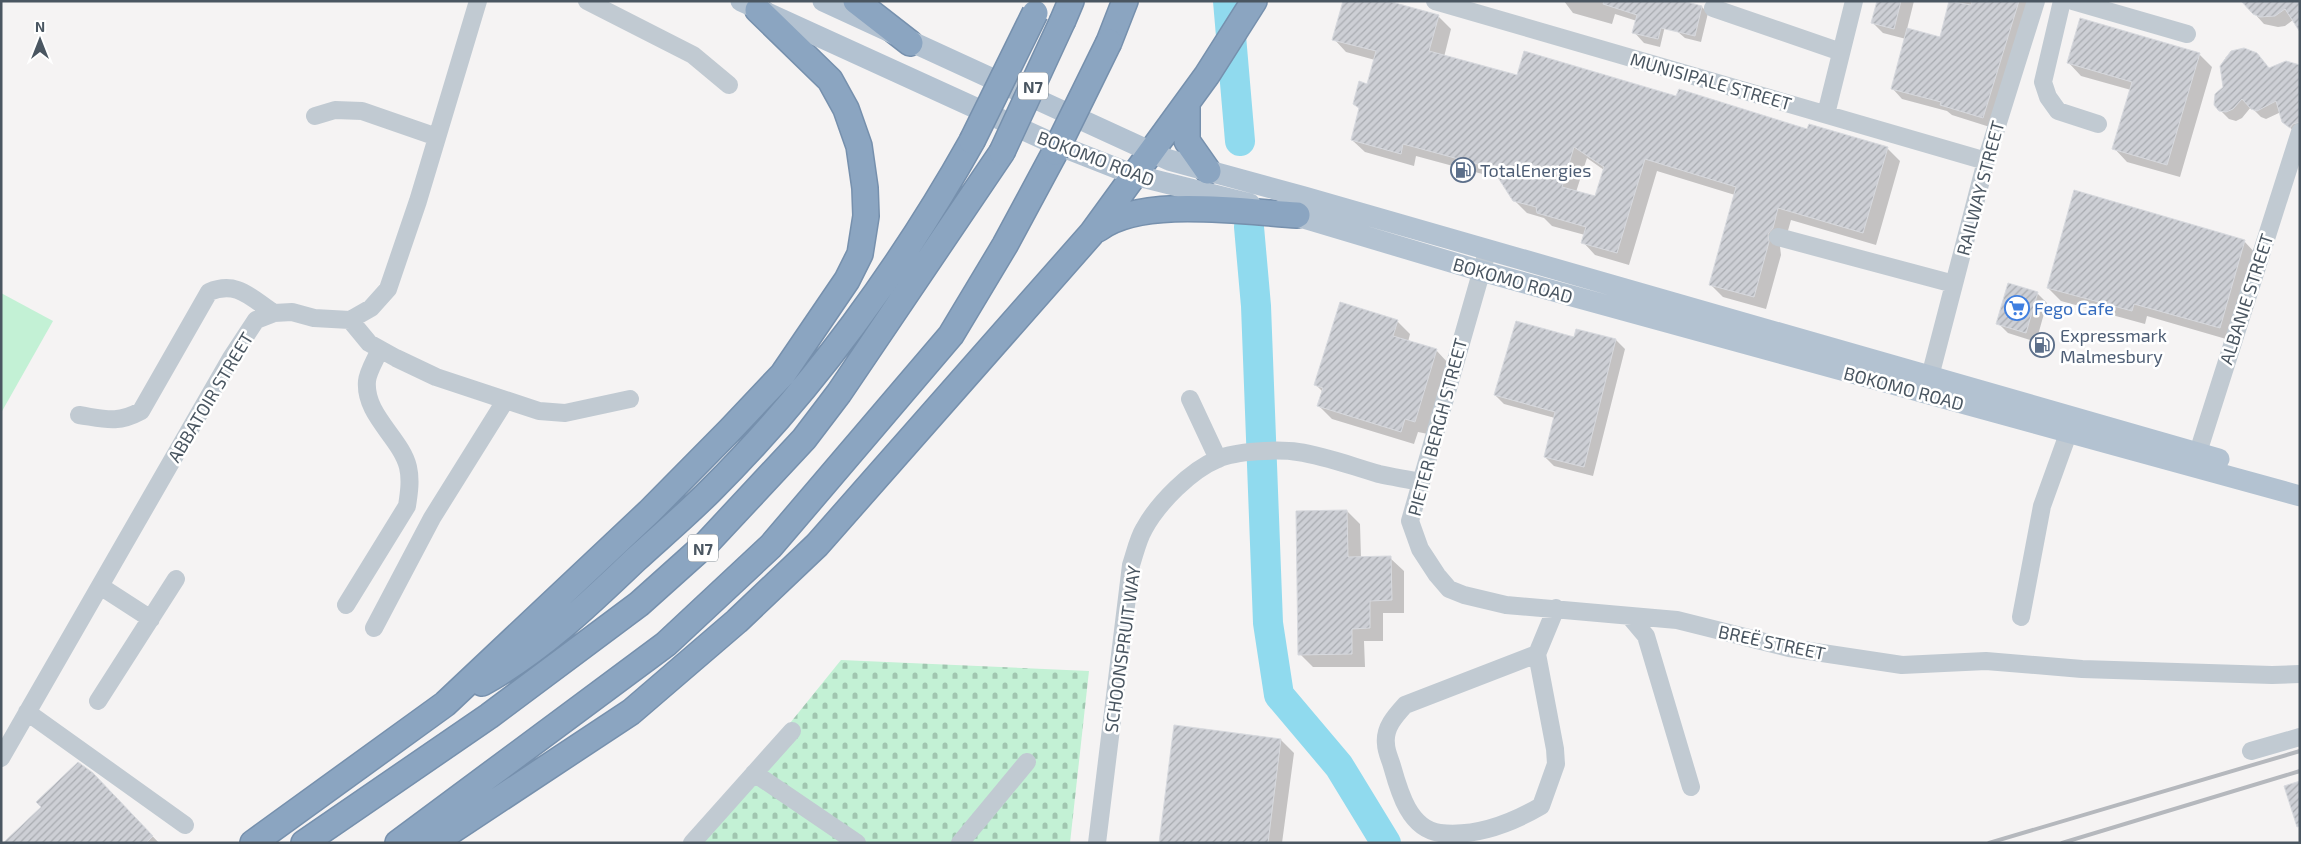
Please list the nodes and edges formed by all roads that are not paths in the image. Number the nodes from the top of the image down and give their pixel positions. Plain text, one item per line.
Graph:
1 (478, 1) edge
2 (587, 1) edge
3 (823, 1) edge
4 (856, 1) edge
5 (1125, 1) edge
6 (1254, 1) edge
7 (1435, 1) edge
8 (1854, 1) edge
9 (2036, 1) edge
10 (2062, 1) edge
11 (2073, 1) edge
12 (749, 4) edge
13 (1036, 7) edge
14 (1713, 8) dead end
15 (1067, 10) edge
16 (2187, 34) dead end
17 (910, 43) junction
18 (1842, 52) junction
19 (729, 85) dead end
20 (1186, 102) junction
21 (1826, 114) junction
22 (315, 116) dead end
23 (2098, 124) dead end
24 (2300, 132) edge
25 (437, 138) junction
26 (1150, 152) junction
27 (1986, 161) junction
28 (1208, 171) junction
29 (1134, 176) junction
30 (1296, 215) junction
31 (1092, 233) junction
32 (1778, 237) dead end
33 (1488, 249) junction
34 (1481, 271) junction
35 (1954, 284) junction
36 (274, 313) junction
37 (350, 320) junction
38 (380, 349) junction
39 (1928, 385) junction
40 (630, 399) dead end
41 (1190, 399) dead end
42 (505, 401) junction
43 (79, 415) dead end
44 (2071, 425) junction
45 (1218, 459) junction
46 (2195, 460) junction
47 (1420, 482) junction
48 (2300, 482) edge
49 (2300, 496) edge
50 (176, 579) dead end
51 (100, 586) junction
52 (1464, 595) joint
53 (346, 605) dead end
54 (1556, 608) junction
55 (1630, 617) junction
56 (2021, 617) dead end
57 (151, 619) junction
58 (374, 628) dead end
59 (1537, 654) junction
60 (2300, 674) edge
61 (98, 701) dead end
62 (445, 704) junction
63 (27, 712) junction
64 (792, 730) dead end
65 (2300, 737) edge
66 (2251, 751) dead end
67 (1, 758) edge
68 (1027, 762) dead end
69 (754, 773) junction
70 (1691, 787) dead end
71 (185, 824) dead end
72 (253, 843) edge
73 (304, 843) edge
74 (398, 843) edge
75 (433, 843) edge
76 (692, 843) edge
77 (857, 843) edge
78 (960, 843) edge
79 (1096, 843) edge

1 - 25 street
2 - 19 street
3 - 17 main road, BOKOMO ROAD
4 - 17 highway
5 - 74 highway, N7, bridge
6 - 20 highway
7 - 21 street, MUNISIPALE STREET
8 - 18 street
9 - 27 street, RAILWAY STREET
10 - 23 street
11 - 16 street
12 - 29 main road, BOKOMO ROAD
12 - 62 highway
13 - 62 highway, bridge
14 - 18 street
15 - 73 highway, N7, bridge
17 - 26 main road, BOKOMO ROAD
18 - 21 street
20 - 26 highway
20 - 28 highway
21 - 27 street, MUNISIPALE STREET
22 - 25 street
24 - 46 street, ALBANIE STREET
25 - 37 street
26 - 28 main road, BOKOMO ROAD
26 - 29 highway
27 - 35 street, RAILWAY STREET
28 - 33 main road, BOKOMO ROAD
29 - 30 main road, BOKOMO ROAD
29 - 31 highway
30 - 31 highway
30 - 34 main road, BOKOMO ROAD
31 - 75 highway
32 - 35 street
33 - 34 street, PIETER BERGH STREET
33 - 39 main road, BOKOMO ROAD
34 - 39 main road, BOKOMO ROAD
34 - 47 street, PIETER BERGH STREET
35 - 39 street, RAILWAY STREET
36 - 37 street
36 - 43 street
36 - 51 street, ABBATOIR STREET
37 - 38 street
38 - 42 street
38 - 53 street
39 - 44 main road, BOKOMO ROAD
40 - 42 street
41 - 45 street
42 - 58 street
44 - 46 main road, BOKOMO ROAD
44 - 56 street
45 - 47 street, SCHOONSPRUIT WAY
45 - 79 street, SCHOONSPRUIT WAY
46 - 48 main road, BOKOMO ROAD
46 - 49 main road, BOKOMO ROAD
47 - 52 street, PIETER BERGH STREET
50 - 57 street
51 - 57 street
51 - 63 street, ABBATOIR STREET
52 - 54 street, BREË STREET
54 - 55 street, BREË STREET
54 - 59 street
55 - 60 street, BREË STREET
55 - 70 street
57 - 61 street
59 - 59 street
62 - 72 highway
63 - 67 street, ABBATOIR STREET
63 - 71 street
64 - 69 street
65 - 66 street
68 - 78 street
69 - 76 street
69 - 77 street

